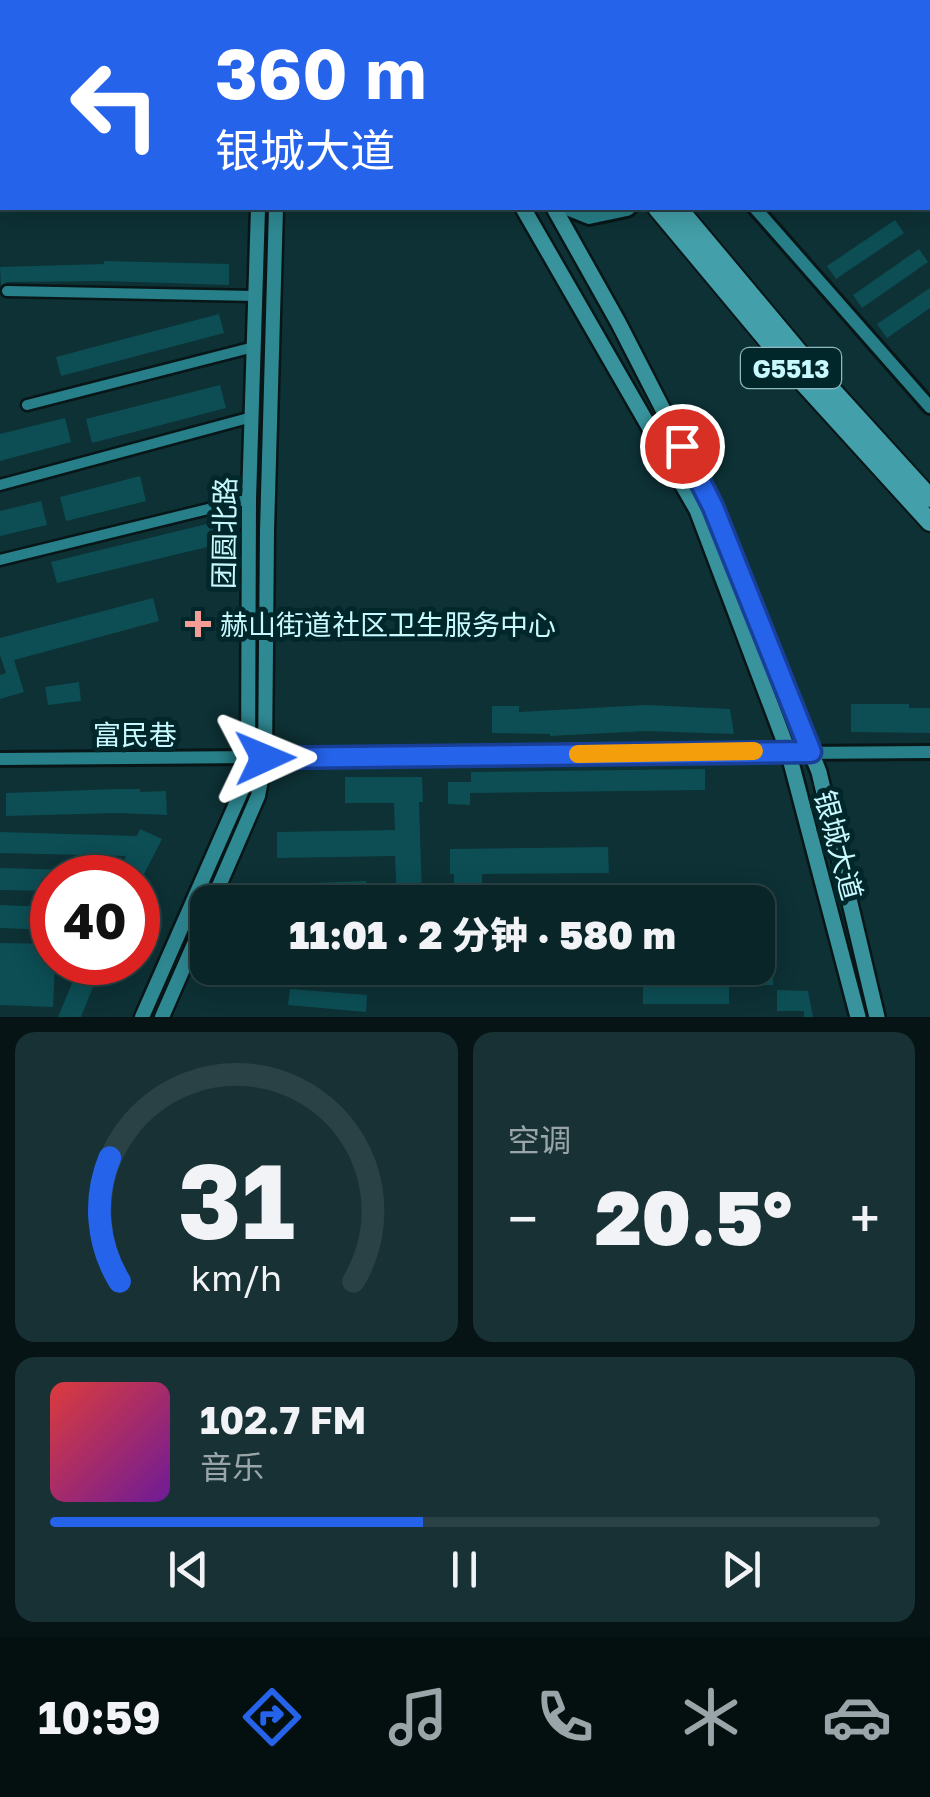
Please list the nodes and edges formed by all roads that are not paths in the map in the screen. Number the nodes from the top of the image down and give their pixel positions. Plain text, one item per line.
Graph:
1 (258, 210) edge
2 (276, 210) edge
3 (524, 210) edge
4 (555, 210) edge
5 (569, 210) edge
6 (627, 210) edge
7 (660, 210) edge
8 (680, 210) edge
9 (757, 210) edge
10 (7, 291) dead end
11 (256, 296) junction
12 (254, 348) junction
13 (27, 404) dead end
14 (930, 407) edge
15 (252, 417) junction
16 (0, 485) edge
17 (930, 498) edge
18 (249, 499) junction
19 (930, 522) edge
20 (0, 560) edge
21 (788, 751) junction
22 (811, 752) junction
23 (930, 752) edge
24 (265, 758) junction
25 (248, 759) junction
26 (0, 760) edge
27 (219, 885) edge
28 (190, 953) edge
29 (142, 1017) edge
30 (162, 1017) edge
31 (858, 1017) edge
32 (876, 1017) edge

1 - 11 main road, 团圆北路
2 - 24 main road, 团圆北路
3 - 21 main road, 银城大道
4 - 22 main road, 银城大道
5 - 6 street
7 - 19 highway, G5513
8 - 17 highway, G5513
9 - 14 street
10 - 11 street
11 - 12 main road, 团圆北路
12 - 13 street
12 - 15 main road, 团圆北路
15 - 16 street
15 - 18 main road, 团圆北路
18 - 20 street
18 - 25 main road, 团圆北路
21 - 22 street, 富民巷
21 - 24 street, 富民巷
21 - 31 main road, 银城大道
22 - 23 street, 富民巷
22 - 32 main road, 银城大道
24 - 25 street, 富民巷
24 - 27 main road, 团圆北路
25 - 26 street, 富民巷
25 - 29 main road, 团圆北路
28 - 30 main road

